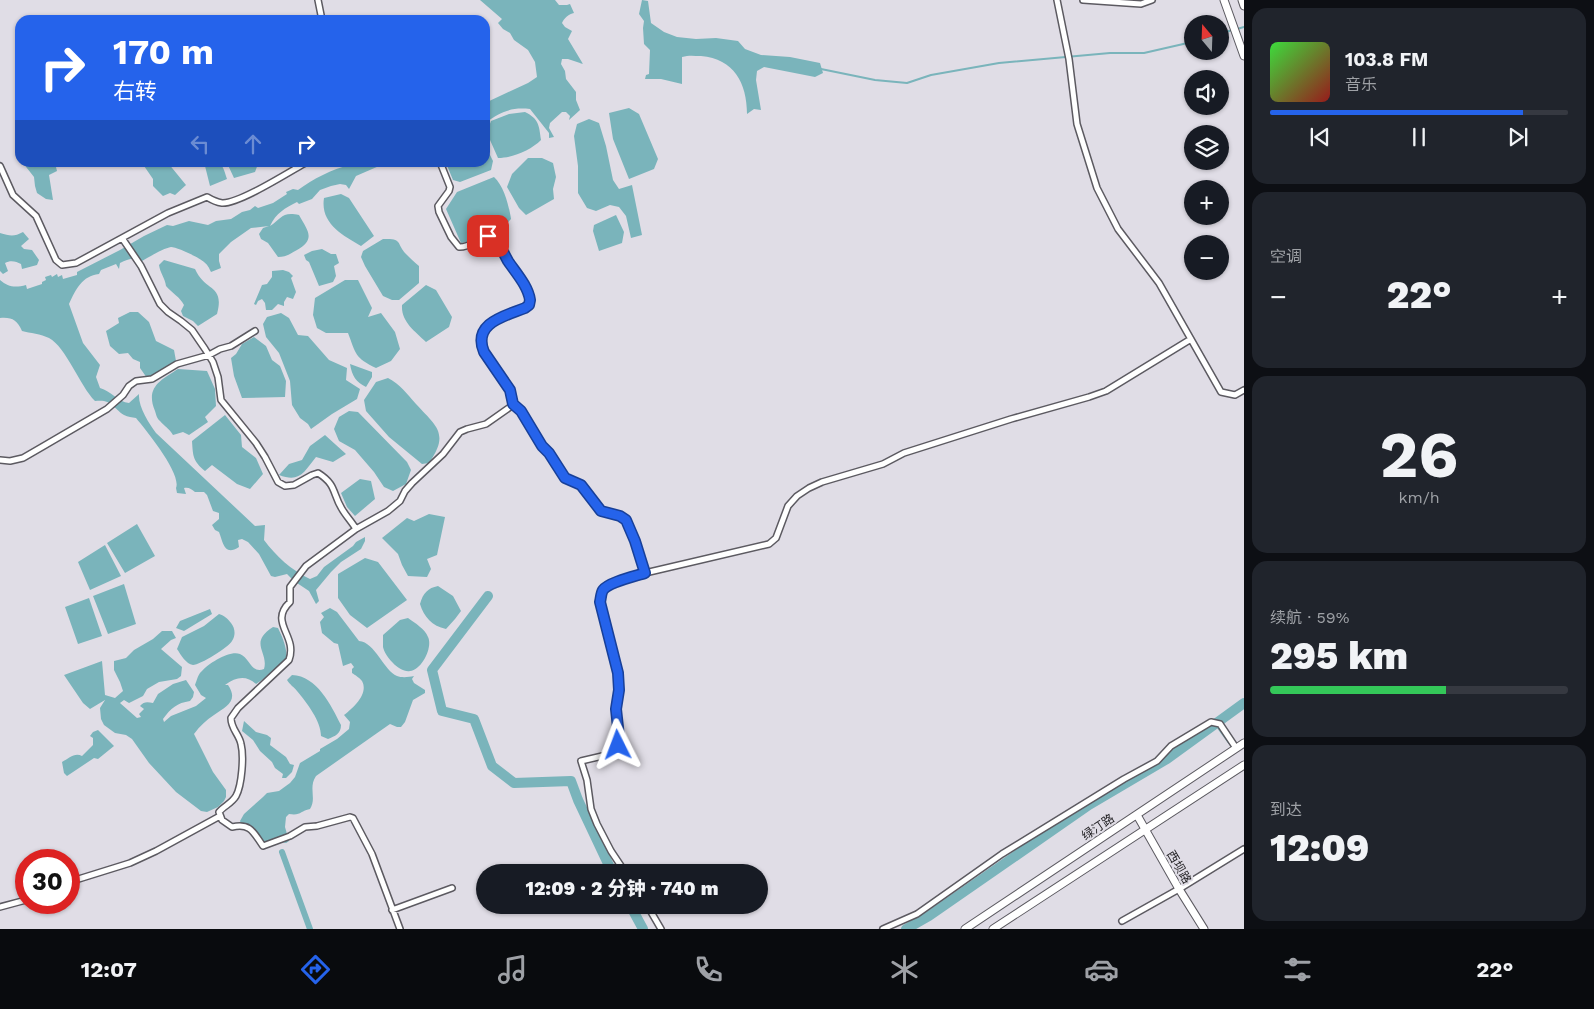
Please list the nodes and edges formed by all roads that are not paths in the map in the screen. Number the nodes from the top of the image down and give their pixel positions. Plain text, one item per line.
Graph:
1 (318, 0) edge
2 (1057, 0) edge
3 (1083, 0) edge
4 (1152, 0) edge
5 (1224, 0) edge
6 (1242, 0) edge
7 (1244, 6) edge
8 (321, 15) edge
9 (1244, 56) edge
10 (0, 166) edge
11 (298, 167) edge
12 (442, 167) edge
13 (122, 238) junction
14 (255, 331) dead end
15 (1191, 339) junction
16 (209, 355) junction
17 (1244, 390) edge
18 (513, 404) junction
19 (0, 460) edge
20 (356, 528) junction
21 (645, 573) junction
22 (1244, 743) edge
23 (1236, 748) junction
24 (1244, 765) edge
25 (1137, 815) junction
26 (220, 816) junction
27 (1145, 830) junction
28 (1244, 849) edge
29 (620, 864) edge
30 (80, 879) edge
31 (452, 888) dead end
32 (1179, 889) junction
33 (15, 903) edge
34 (0, 907) edge
35 (392, 910) junction
36 (652, 914) edge
37 (1122, 922) dead end
38 (400, 929) edge
39 (661, 929) edge
40 (883, 929) edge
41 (964, 929) edge
42 (993, 929) edge
43 (1204, 929) edge

1 - 8 street
2 - 15 street
3 - 4 street
5 - 9 main road
6 - 7 main road
10 - 13 street
11 - 13 street
12 - 18 street
13 - 16 street
14 - 16 street
15 - 17 street
15 - 21 street
16 - 19 street
16 - 20 street
18 - 20 street
18 - 21 street
20 - 26 street
21 - 29 street
22 - 23 main road, 绿汀路
23 - 25 main road, 绿汀路
23 - 40 street
24 - 27 main road
25 - 27 main road, 西坝路
25 - 41 main road, 绿汀路
26 - 30 street
26 - 35 street
27 - 32 main road, 西坝路
27 - 42 main road
28 - 32 street
31 - 35 street
32 - 37 street
32 - 43 main road, 西坝路
33 - 34 street
35 - 38 street
36 - 39 street

